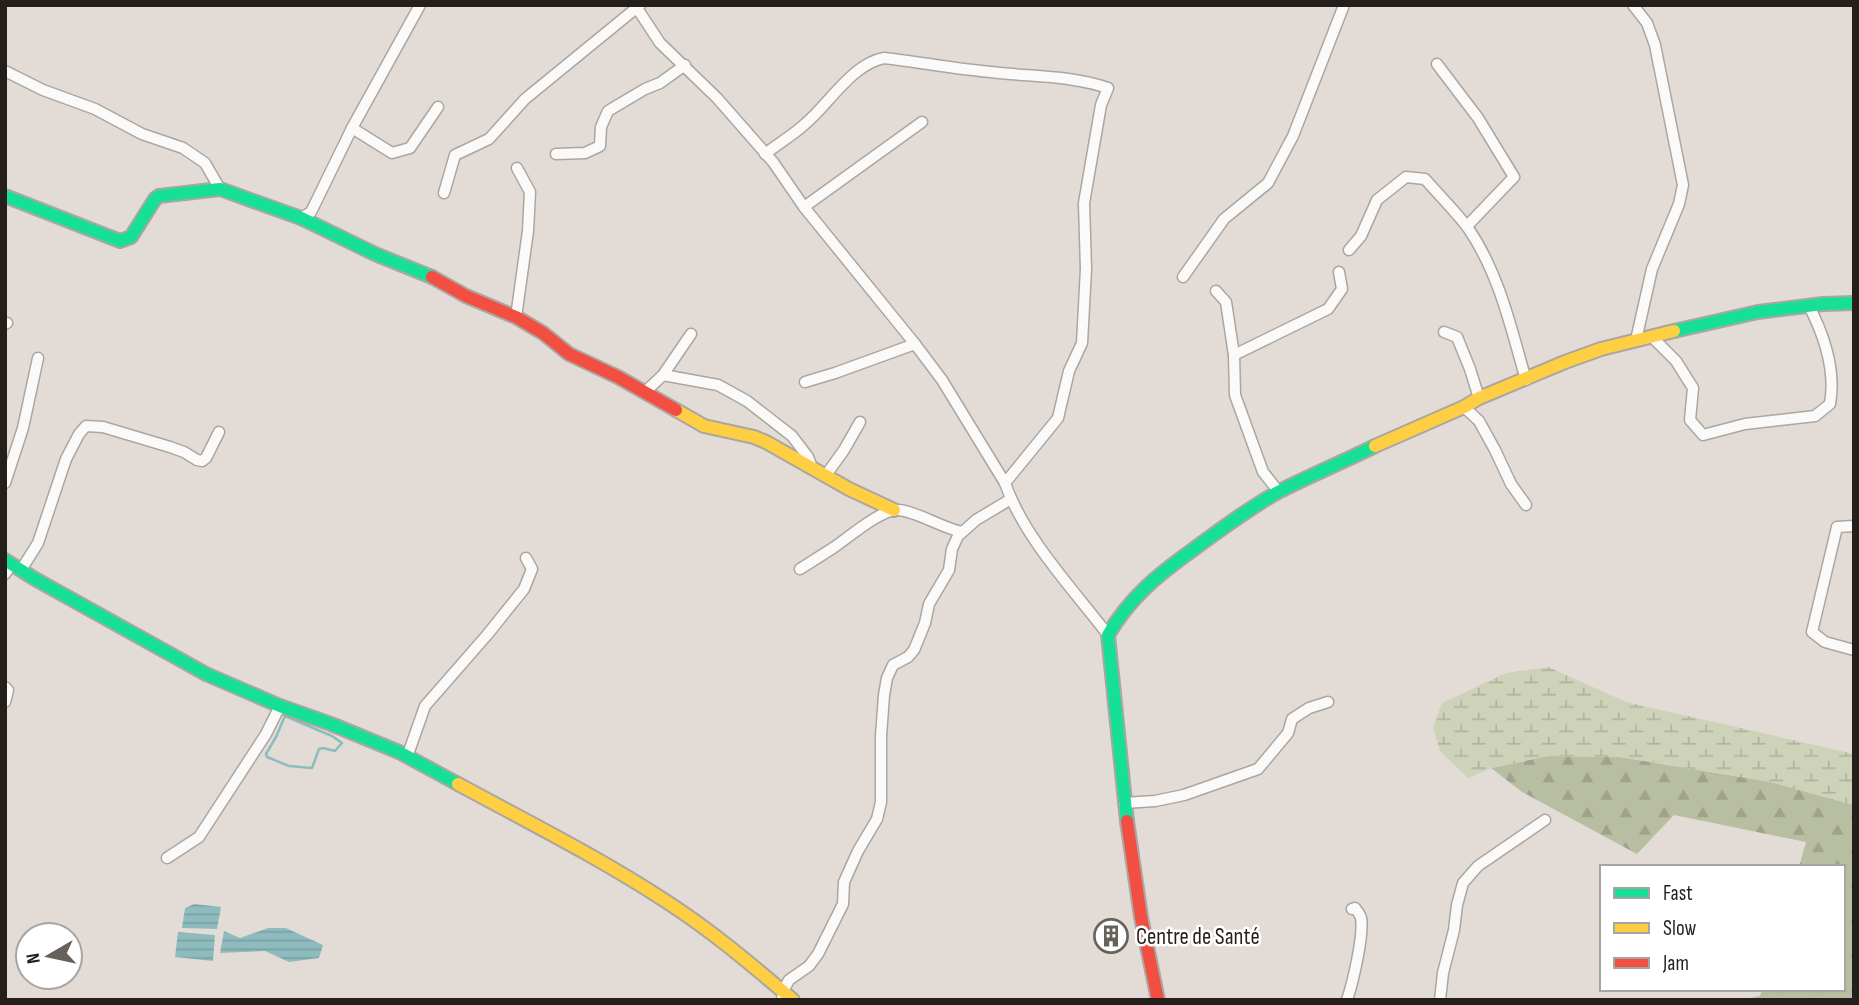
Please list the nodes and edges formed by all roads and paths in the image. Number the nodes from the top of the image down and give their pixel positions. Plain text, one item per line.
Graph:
1 (420, 5) edge
2 (1344, 5) edge
3 (1633, 5) edge
4 (637, 6) edge
5 (1437, 64) dead end
6 (684, 65) junction
7 (5, 71) edge
8 (438, 107) dead end
9 (922, 122) dead end
10 (352, 128) junction
11 (765, 154) junction
12 (556, 155) dead end
13 (517, 169) dead end
14 (220, 190) junction
15 (444, 193) dead end
16 (5, 196) edge
17 (804, 207) junction
18 (301, 218) junction
19 (1466, 226) junction
20 (1349, 250) dead end
21 (1339, 272) dead end
22 (1183, 277) dead end
23 (1216, 291) dead end
24 (1854, 303) edge
25 (1809, 306) junction
26 (516, 317) junction
27 (1444, 332) dead end
28 (691, 334) dead end
29 (1651, 336) junction
30 (1636, 340) junction
31 (915, 344) junction
32 (1234, 355) junction
33 (38, 358) dead end
34 (663, 375) junction
35 (1526, 380) junction
36 (805, 382) dead end
37 (645, 392) junction
38 (1479, 398) junction
39 (1464, 407) junction
40 (860, 422) dead end
41 (219, 432) dead end
42 (812, 467) junction
43 (826, 475) junction
44 (5, 483) edge
45 (1005, 483) junction
46 (1279, 492) junction
47 (1011, 499) junction
48 (1526, 505) dead end
49 (894, 510) junction
50 (1854, 526) edge
51 (961, 531) junction
52 (526, 558) dead end
53 (11, 567) edge
54 (800, 569) dead end
55 (1108, 635) junction
56 (1854, 650) edge
57 (5, 687) edge
58 (5, 702) edge
59 (1328, 702) dead end
60 (280, 706) junction
61 (407, 757) junction
62 (1124, 803) junction
63 (1545, 820) dead end
64 (167, 858) dead end
65 (1352, 909) dead end
66 (786, 997) edge
67 (1158, 1000) edge
68 (1347, 1000) edge
69 (1440, 1000) edge

1 - 10 street
2 - 22 street
3 - 30 street
4 - 6 street
4 - 15 street
5 - 19 street
6 - 11 street
6 - 12 street
7 - 14 street
8 - 10 street
9 - 17 street
10 - 18 street
11 - 17 street
11 - 45 street
13 - 26 street
14 - 16 main road
14 - 18 main road
17 - 31 street
18 - 26 main road
19 - 20 street
19 - 35 street
21 - 32 street
23 - 32 street
24 - 25 main road
25 - 29 main road
25 - 29 street
26 - 37 main road
27 - 38 street
28 - 34 street
29 - 30 main road
30 - 35 main road
31 - 36 street
31 - 45 street
32 - 46 street
33 - 44 street
34 - 37 street
34 - 42 street
35 - 38 main road
37 - 42 main road
38 - 39 main road
39 - 46 main road
39 - 48 street
40 - 43 street
41 - 53 street
42 - 43 main road
43 - 49 main road
45 - 47 street
46 - 55 main road
47 - 51 street
47 - 55 street
49 - 51 street
49 - 54 street
50 - 56 street
51 - 66 street
52 - 61 street
53 - 60 main road
55 - 62 main road
57 - 58 street
59 - 62 street
60 - 61 main road
60 - 64 street
61 - 66 main road
62 - 67 main road
63 - 69 street
65 - 68 street

